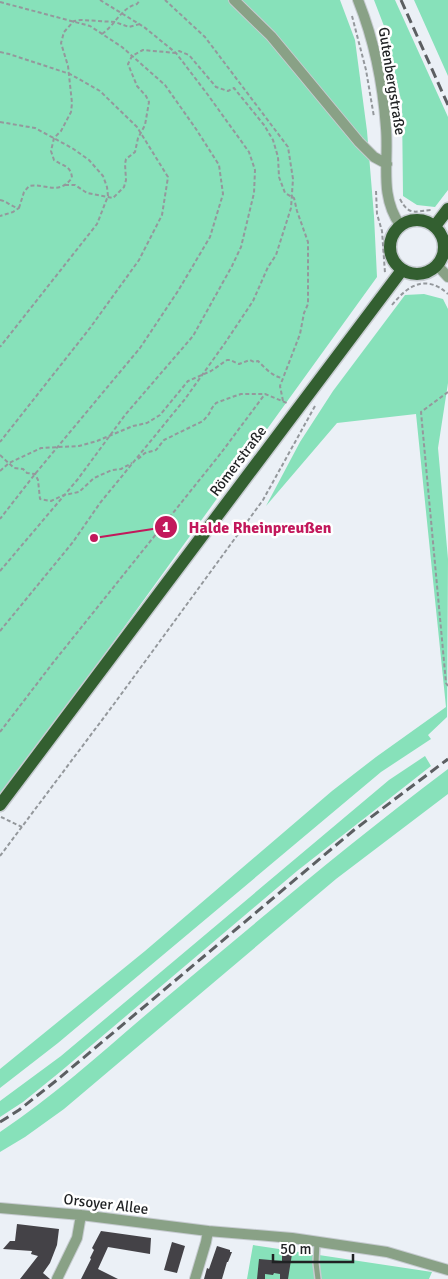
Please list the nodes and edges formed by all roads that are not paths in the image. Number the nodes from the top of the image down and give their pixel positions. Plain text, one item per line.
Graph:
1 (234, 0) edge
2 (358, 0) edge
3 (387, 164) junction
4 (442, 217) edge
5 (400, 225) junction
6 (437, 265) junction
7 (402, 270) junction
8 (448, 277) edge
9 (5, 792) edge
10 (0, 805) edge
11 (0, 1208) edge
12 (81, 1215) junction
13 (208, 1231) junction
14 (317, 1242) junction
15 (448, 1270) edge
16 (57, 1279) edge
17 (194, 1279) edge
18 (318, 1279) edge

1 - 3 street
2 - 3 street, Gutenbergstraße
3 - 5 street, Gutenbergstraße
4 - 5 main road
4 - 6 main road
5 - 7 main road
6 - 7 main road
6 - 8 street
7 - 9 main road, Römerstraße
9 - 10 main road, Römerstraße
11 - 12 street, Orsoyer Allee
12 - 13 street, Orsoyer Allee
12 - 16 street
13 - 14 street, Orsoyer Allee
13 - 17 street
14 - 15 street, Orsoyer Allee
14 - 18 lane

